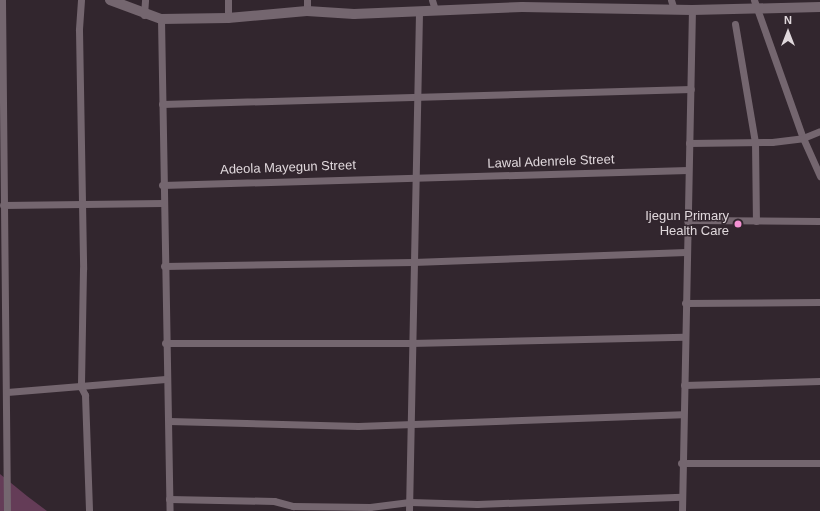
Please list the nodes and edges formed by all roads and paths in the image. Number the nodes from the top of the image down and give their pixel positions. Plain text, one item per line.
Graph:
1 (2, 0) edge
2 (81, 0) edge
3 (110, 0) edge
4 (145, 0) edge
5 (228, 0) edge
6 (307, 0) edge
7 (546, 0) edge
8 (520, 4) edge
9 (434, 5) edge
10 (672, 5) edge
11 (756, 5) edge
12 (820, 7) edge
13 (538, 8) junction
14 (692, 10) junction
15 (307, 11) junction
16 (419, 11) junction
17 (144, 15) junction
18 (228, 18) junction
19 (161, 19) junction
20 (1, 24) edge
21 (735, 24) dead end
22 (691, 89) junction
23 (417, 96) junction
24 (0, 103) edge
25 (162, 104) junction
26 (820, 131) edge
27 (803, 138) junction
28 (755, 142) junction
29 (689, 143) junction
30 (688, 170) junction
31 (415, 176) junction
32 (820, 176) edge
33 (2, 185) edge
34 (162, 185) junction
35 (163, 203) junction
36 (3, 205) junction
37 (82, 206) junction
38 (687, 220) junction
39 (756, 221) junction
40 (820, 221) edge
41 (686, 252) junction
42 (413, 262) junction
43 (164, 266) junction
44 (820, 302) edge
45 (685, 303) junction
46 (684, 337) junction
47 (165, 343) junction
48 (411, 343) junction
49 (2, 365) edge
50 (165, 378) junction
51 (820, 381) edge
52 (684, 385) junction
53 (81, 387) junction
54 (8, 392) junction
55 (682, 414) junction
56 (169, 421) junction
57 (410, 424) junction
58 (681, 463) junction
59 (820, 463) edge
60 (682, 497) junction
61 (170, 499) junction
62 (410, 502) junction
63 (7, 511) edge
64 (89, 511) edge
65 (170, 511) edge
66 (409, 511) edge
67 (682, 511) edge

1 - 20 street
2 - 37 street
3 - 17 street
4 - 17 street
5 - 18 street
6 - 15 street
7 - 13 street
8 - 9 street
8 - 13 street
9 - 16 street
10 - 13 street
10 - 14 street
11 - 12 street
11 - 14 street
11 - 27 street
14 - 22 street
15 - 16 street
15 - 18 street
16 - 23 street
17 - 19 street
18 - 19 street
19 - 25 street
20 - 24 street
21 - 28 street
22 - 23 street
22 - 29 street
23 - 25 street
23 - 31 street
24 - 33 street
25 - 34 street
26 - 27 street
27 - 28 street
27 - 32 street
28 - 29 street
28 - 39 street
29 - 30 street
30 - 31 street, Lawal Adenrele Street
30 - 38 street
31 - 34 street, Adeola Mayegun Street
31 - 42 street
33 - 36 street
34 - 35 street
35 - 37 street
35 - 43 street
36 - 37 street
36 - 49 street
37 - 53 street
38 - 39 street
38 - 41 street
39 - 40 street
41 - 42 street
41 - 45 street
42 - 43 street
42 - 48 street
43 - 47 street
44 - 45 street
45 - 46 street
46 - 48 street
46 - 52 street
47 - 48 street
47 - 50 street
48 - 57 street
49 - 54 street
50 - 53 street
50 - 56 street
51 - 52 street
52 - 55 street
53 - 54 street
53 - 64 street
54 - 63 street
55 - 57 street
55 - 58 street
56 - 57 street
56 - 61 street
57 - 62 street
58 - 59 street
58 - 60 street
60 - 62 street
60 - 67 street
61 - 62 street
61 - 65 street
62 - 66 street

